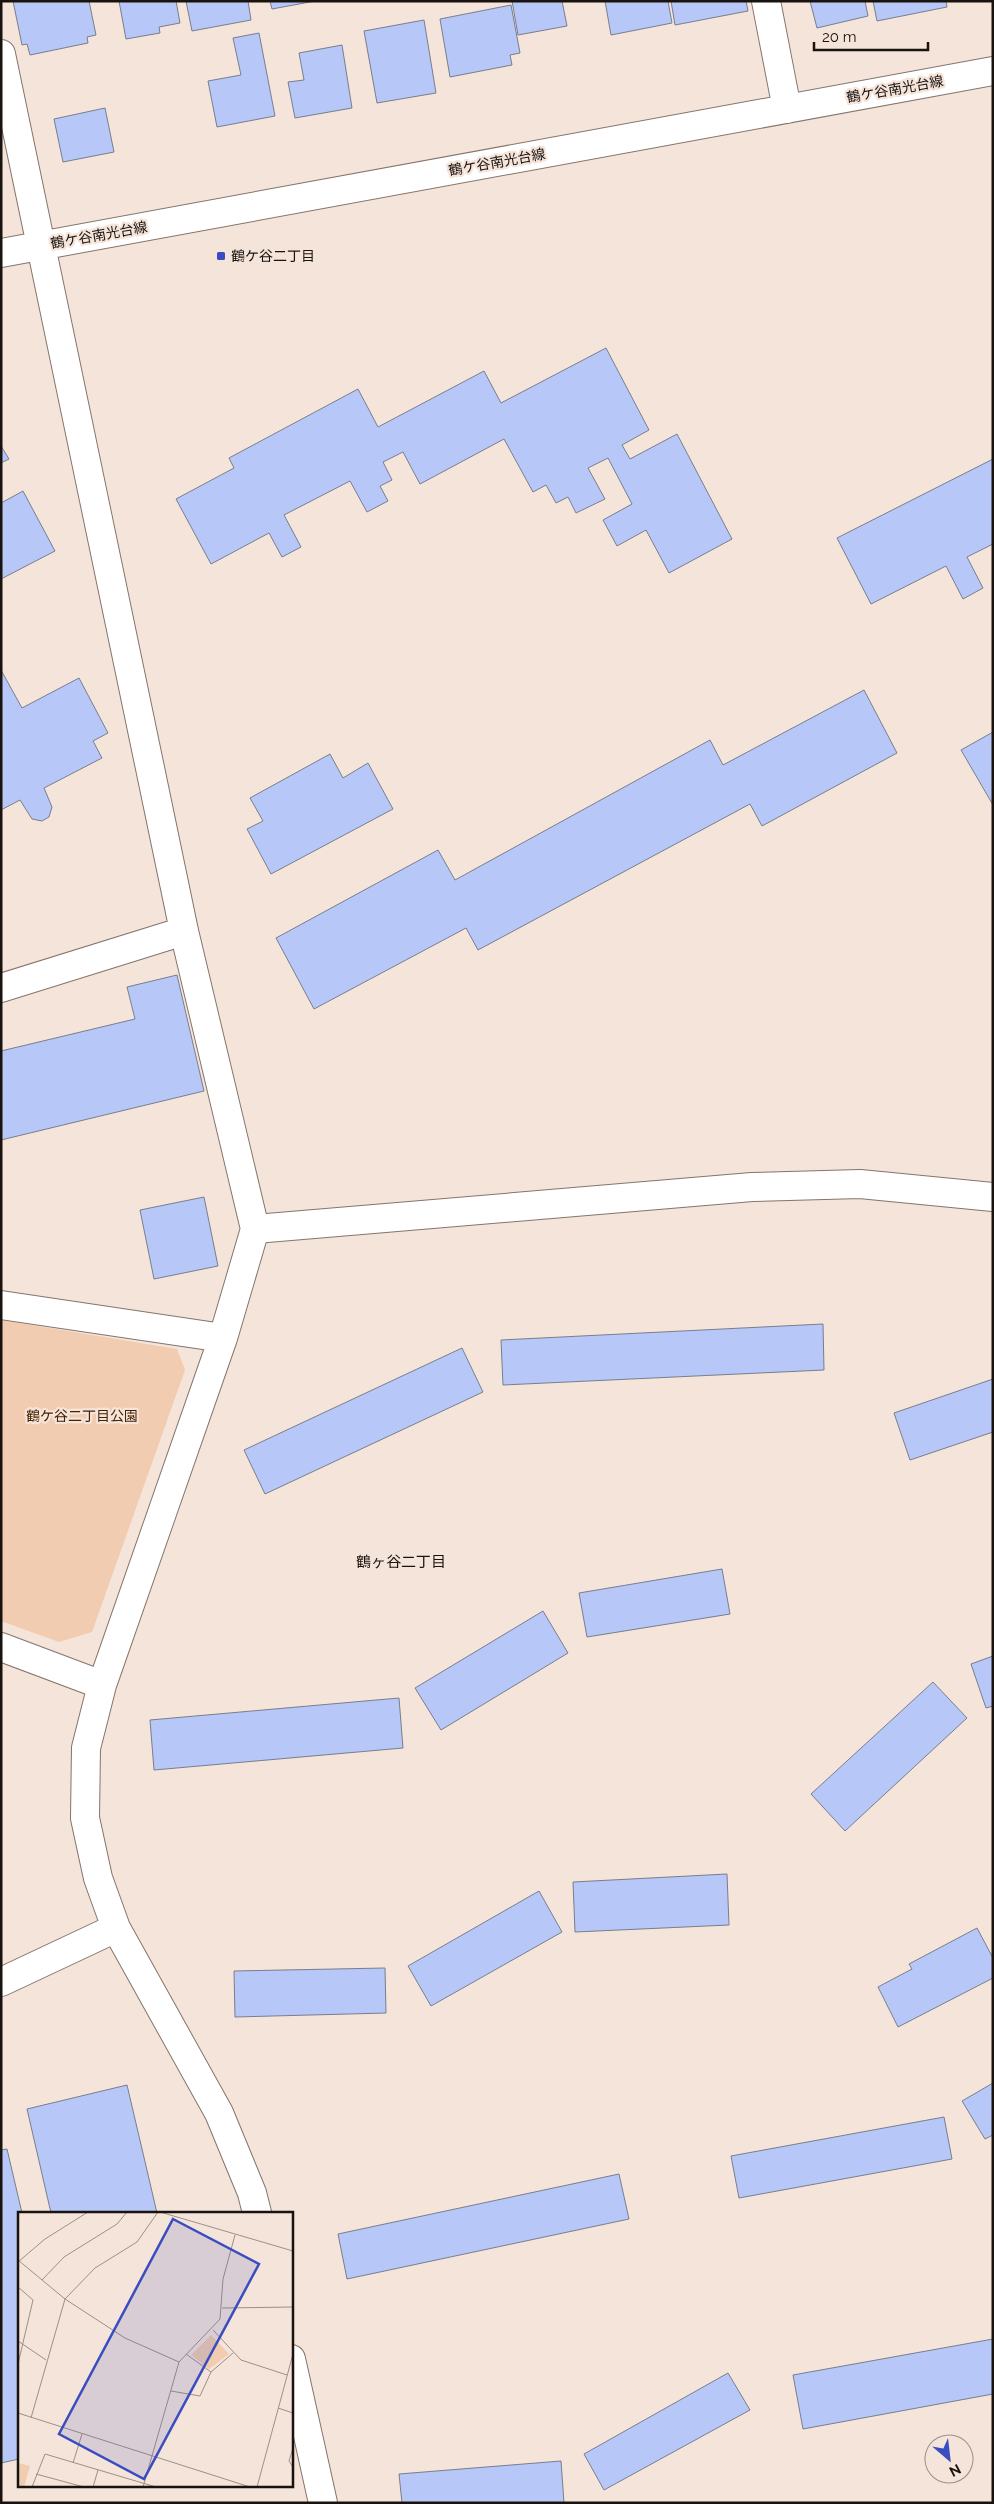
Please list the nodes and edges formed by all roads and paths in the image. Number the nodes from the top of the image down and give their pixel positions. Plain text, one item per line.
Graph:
1 (766, 1) edge
2 (1, 54) edge
3 (993, 71) edge
4 (787, 109) junction
5 (40, 246) junction
6 (1, 253) edge
7 (184, 931) junction
8 (1, 988) edge
9 (993, 1198) edge
10 (255, 1229) junction
11 (1, 1305) edge
12 (223, 1338) junction
13 (1, 1647) edge
14 (102, 1685) junction
15 (116, 1928) junction
16 (1, 1982) edge
17 (257, 2212) edge
18 (292, 2364) edge
19 (323, 2503) edge

1 - 4 street
2 - 5 street
3 - 4 street, 鶴ケ谷南光台線
4 - 5 street, 鶴ケ谷南光台線
5 - 6 street, 鶴ケ谷南光台線
5 - 7 street
7 - 8 street
7 - 10 street
9 - 10 street
10 - 12 street
11 - 12 street
12 - 14 street
13 - 14 street
14 - 15 street
15 - 16 street
15 - 17 street
18 - 19 street

